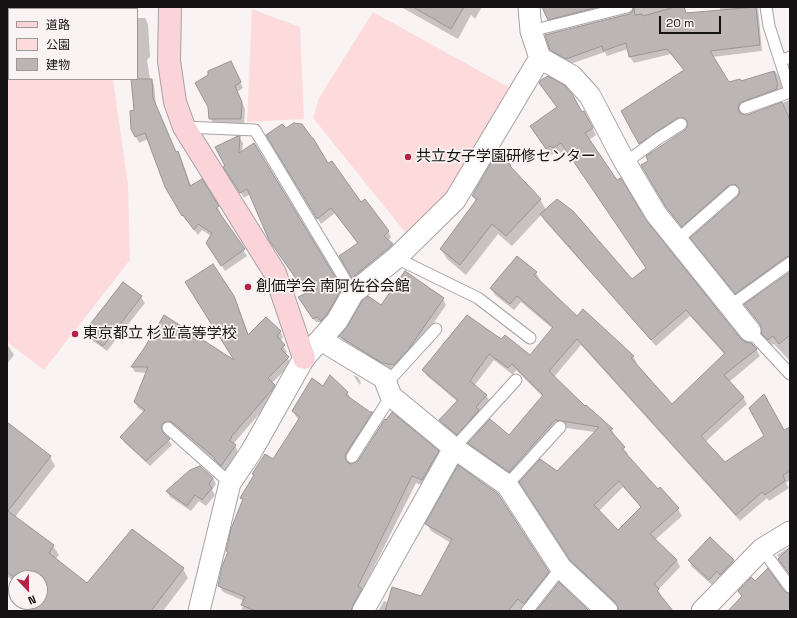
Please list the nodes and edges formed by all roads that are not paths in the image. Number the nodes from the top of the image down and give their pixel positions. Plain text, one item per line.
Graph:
1 (529, 7) edge
2 (628, 7) edge
3 (766, 7) edge
4 (168, 8) edge
5 (531, 31) junction
6 (540, 58) junction
7 (785, 59) edge
8 (790, 92) edge
9 (745, 108) dead end
10 (681, 124) dead end
11 (184, 127) junction
12 (625, 163) junction
13 (733, 191) dead end
14 (677, 240) junction
15 (396, 258) junction
16 (790, 263) edge
17 (354, 293) junction
18 (730, 306) junction
19 (436, 329) dead end
20 (750, 331) joint
21 (530, 338) dead end
22 (321, 340) junction
23 (304, 358) junction
24 (790, 374) edge
25 (516, 380) dead end
26 (388, 390) junction
27 (560, 427) dead end
28 (168, 428) dead end
29 (454, 448) junction
30 (352, 456) dead end
31 (230, 483) junction
32 (507, 485) junction
33 (790, 532) edge
34 (762, 550) junction
35 (561, 568) junction
36 (790, 587) edge
37 (199, 611) edge
38 (363, 611) edge
39 (526, 611) edge
40 (607, 611) edge
41 (702, 611) edge

1 - 5 street
2 - 5 lane
3 - 7 lane
4 - 11 street
5 - 6 street
6 - 12 street
6 - 15 street
7 - 8 lane
8 - 9 lane
10 - 12 lane
11 - 17 lane
11 - 23 street
12 - 14 street
13 - 14 lane
14 - 18 street
15 - 17 street
15 - 21 lane
16 - 18 lane
17 - 22 street
18 - 20 street
19 - 26 lane
20 - 24 lane
22 - 23 street
22 - 26 street
23 - 31 street
25 - 29 lane
26 - 29 street
26 - 30 lane
27 - 32 lane
28 - 31 lane
29 - 32 street
29 - 38 street
31 - 37 street
32 - 35 street
33 - 34 street
34 - 36 lane
34 - 41 street
35 - 39 lane
35 - 40 street

